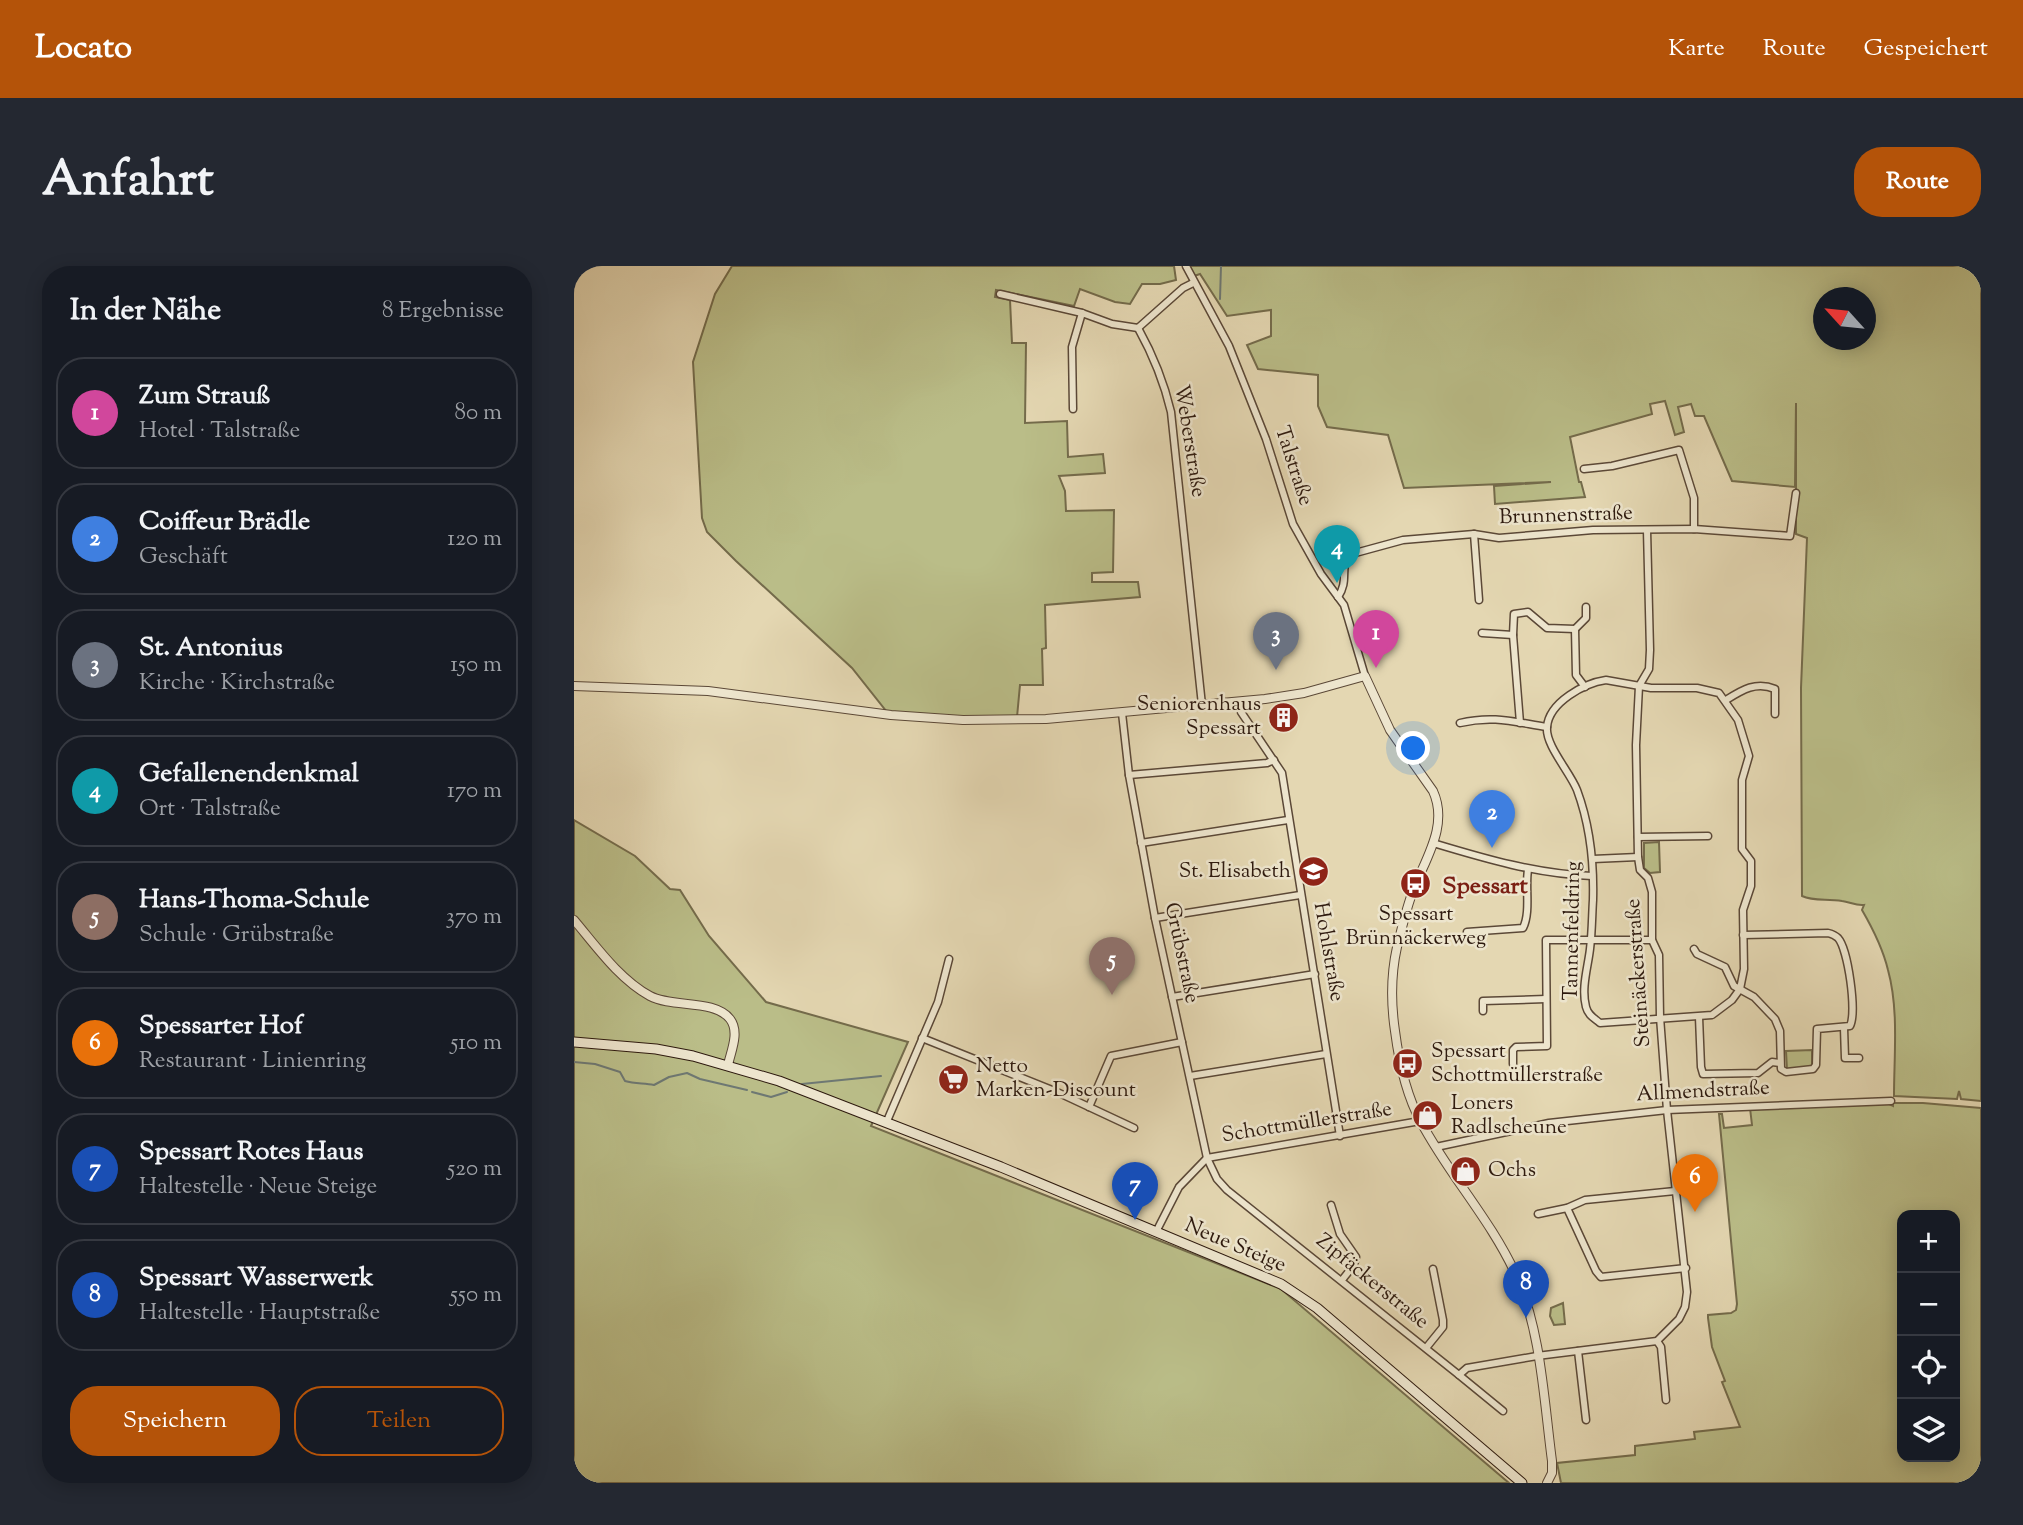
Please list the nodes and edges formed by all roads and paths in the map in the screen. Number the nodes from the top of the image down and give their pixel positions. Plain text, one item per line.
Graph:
1 (1186, 266) edge
2 (1193, 283) junction
3 (1000, 294) dead end
4 (1082, 313) junction
5 (1138, 328) junction
6 (1073, 408) dead end
7 (1584, 469) dead end
8 (1796, 493) dead end
9 (1694, 529) junction
10 (1647, 530) junction
11 (1474, 534) junction
12 (1338, 597) junction
13 (1479, 600) dead end
14 (1586, 607) dead end
15 (1575, 629) junction
16 (1482, 634) dead end
17 (1513, 635) junction
18 (1365, 676) junction
19 (574, 686) edge
20 (1585, 687) junction
21 (1639, 687) junction
22 (1726, 700) junction
23 (1241, 702) junction
24 (1202, 705) junction
25 (1122, 713) junction
26 (1774, 714) dead end
27 (1460, 723) dead end
28 (1520, 723) junction
29 (1547, 727) junction
30 (1274, 760) junction
31 (1129, 775) junction
32 (1288, 820) junction
33 (1708, 836) dead end
34 (1639, 837) junction
35 (1141, 843) junction
36 (1433, 843) junction
37 (1638, 857) junction
38 (1593, 859) junction
39 (1528, 870) junction
40 (1592, 876) junction
41 (1300, 895) junction
42 (1155, 918) junction
43 (574, 920) edge
44 (1467, 932) dead end
45 (1743, 935) junction
46 (1591, 940) junction
47 (1652, 940) junction
48 (1693, 949) dead end
49 (950, 959) dead end
50 (1315, 974) junction
51 (1740, 989) junction
52 (1172, 998) junction
53 (1546, 999) junction
54 (1483, 1011) dead end
55 (1660, 1017) junction
56 (1699, 1017) junction
57 (1844, 1028) junction
58 (922, 1038) junction
59 (574, 1042) edge
60 (1182, 1042) junction
61 (1326, 1054) junction
62 (1859, 1058) dead end
63 (1780, 1063) junction
64 (1513, 1064) dead end
65 (728, 1066) junction
66 (1191, 1076) junction
67 (1891, 1101) dead end
68 (1089, 1107) junction
69 (1667, 1110) junction
70 (887, 1121) junction
71 (1420, 1121) junction
72 (1135, 1128) dead end
73 (1340, 1136) junction
74 (1436, 1147) junction
75 (1207, 1158) junction
76 (1675, 1191) junction
77 (1331, 1205) dead end
78 (1567, 1208) junction
79 (1538, 1214) dead end
80 (1156, 1232) junction
81 (1686, 1268) junction
82 (1433, 1269) dead end
83 (1342, 1280) junction
84 (1657, 1342) junction
85 (1426, 1348) junction
86 (1578, 1351) junction
87 (1537, 1356) junction
88 (1459, 1375) junction
89 (1666, 1400) dead end
90 (1503, 1411) dead end
91 (1586, 1420) dead end
92 (1522, 1483) edge
93 (1547, 1483) edge

1 - 2 street, Talstraße
2 - 5 street
2 - 12 street, Talstraße
3 - 4 street
4 - 5 street
4 - 6 street
5 - 24 street, Weberstraße
7 - 9 street
8 - 9 street, Brunnenstraße
9 - 10 street, Brunnenstraße
10 - 11 street, Brunnenstraße
10 - 21 street, Steinäckerstraße
11 - 12 street, Brunnenstraße
11 - 13 street
12 - 18 street, Talstraße
14 - 15 street
15 - 17 street
15 - 20 street
16 - 17 street
17 - 28 street
18 - 23 street
18 - 36 street
19 - 25 street
20 - 21 street
20 - 29 street
21 - 22 street
21 - 34 street, Steinäckerstraße
22 - 26 street
22 - 45 street
23 - 24 street
23 - 30 street, Hohlstraße
24 - 25 street
25 - 31 street, Grübstraße
27 - 28 street
28 - 29 street
29 - 38 street, Tannenfeldring
30 - 31 street
30 - 32 street, Hohlstraße
31 - 35 street, Grübstraße
32 - 35 street
32 - 41 street, Hohlstraße
33 - 34 street
34 - 37 street, Steinäckerstraße
35 - 42 street, Grübstraße
36 - 39 street
36 - 71 street
37 - 38 street
37 - 47 street, Steinäckerstraße
38 - 40 street, Tannenfeldring
39 - 40 street
39 - 44 street
40 - 46 street, Tannenfeldring
41 - 42 street
41 - 50 street, Hohlstraße
42 - 52 street, Grübstraße
43 - 65 street
45 - 51 street
45 - 57 street
46 - 47 street
46 - 53 street
46 - 55 street, Tannenfeldring
47 - 55 street, Steinäckerstraße
48 - 51 street
49 - 58 street
50 - 52 street
50 - 61 street, Hohlstraße
51 - 56 street, Tannenfeldring
51 - 63 street
52 - 60 street, Grübstraße
53 - 54 street
53 - 64 street
55 - 56 street, Tannenfeldring
55 - 69 street, Steinäckerstraße
56 - 63 street
57 - 62 street
57 - 63 street
58 - 68 street
58 - 70 street
59 - 65 main road, Neue Steige
60 - 66 street, Grübstraße
60 - 68 street
61 - 66 street
61 - 73 street, Hohlstraße
65 - 70 main road, Neue Steige
66 - 75 street, Grübstraße
67 - 69 street, Allmendstraße
68 - 72 street
69 - 74 street, Allmendstraße
69 - 76 street, Steinäckerstraße
70 - 80 main road, Neue Steige
71 - 73 street, Schottmüllerstraße
71 - 74 street
73 - 75 street, Schottmüllerstraße
74 - 87 street
75 - 80 street, Schottmüllerstraße
75 - 83 street, Zipfäckerstraße
76 - 78 street
76 - 81 street, Steinäckerstraße
77 - 83 street
78 - 79 street
78 - 81 street
80 - 92 main road, Neue Steige
81 - 84 street, Steinäckerstraße
82 - 85 street
83 - 85 street, Zipfäckerstraße
84 - 86 street
84 - 89 street
85 - 88 street, Zipfäckerstraße
86 - 87 street
86 - 91 street
87 - 88 street
87 - 93 street
88 - 90 street, Zipfäckerstraße

